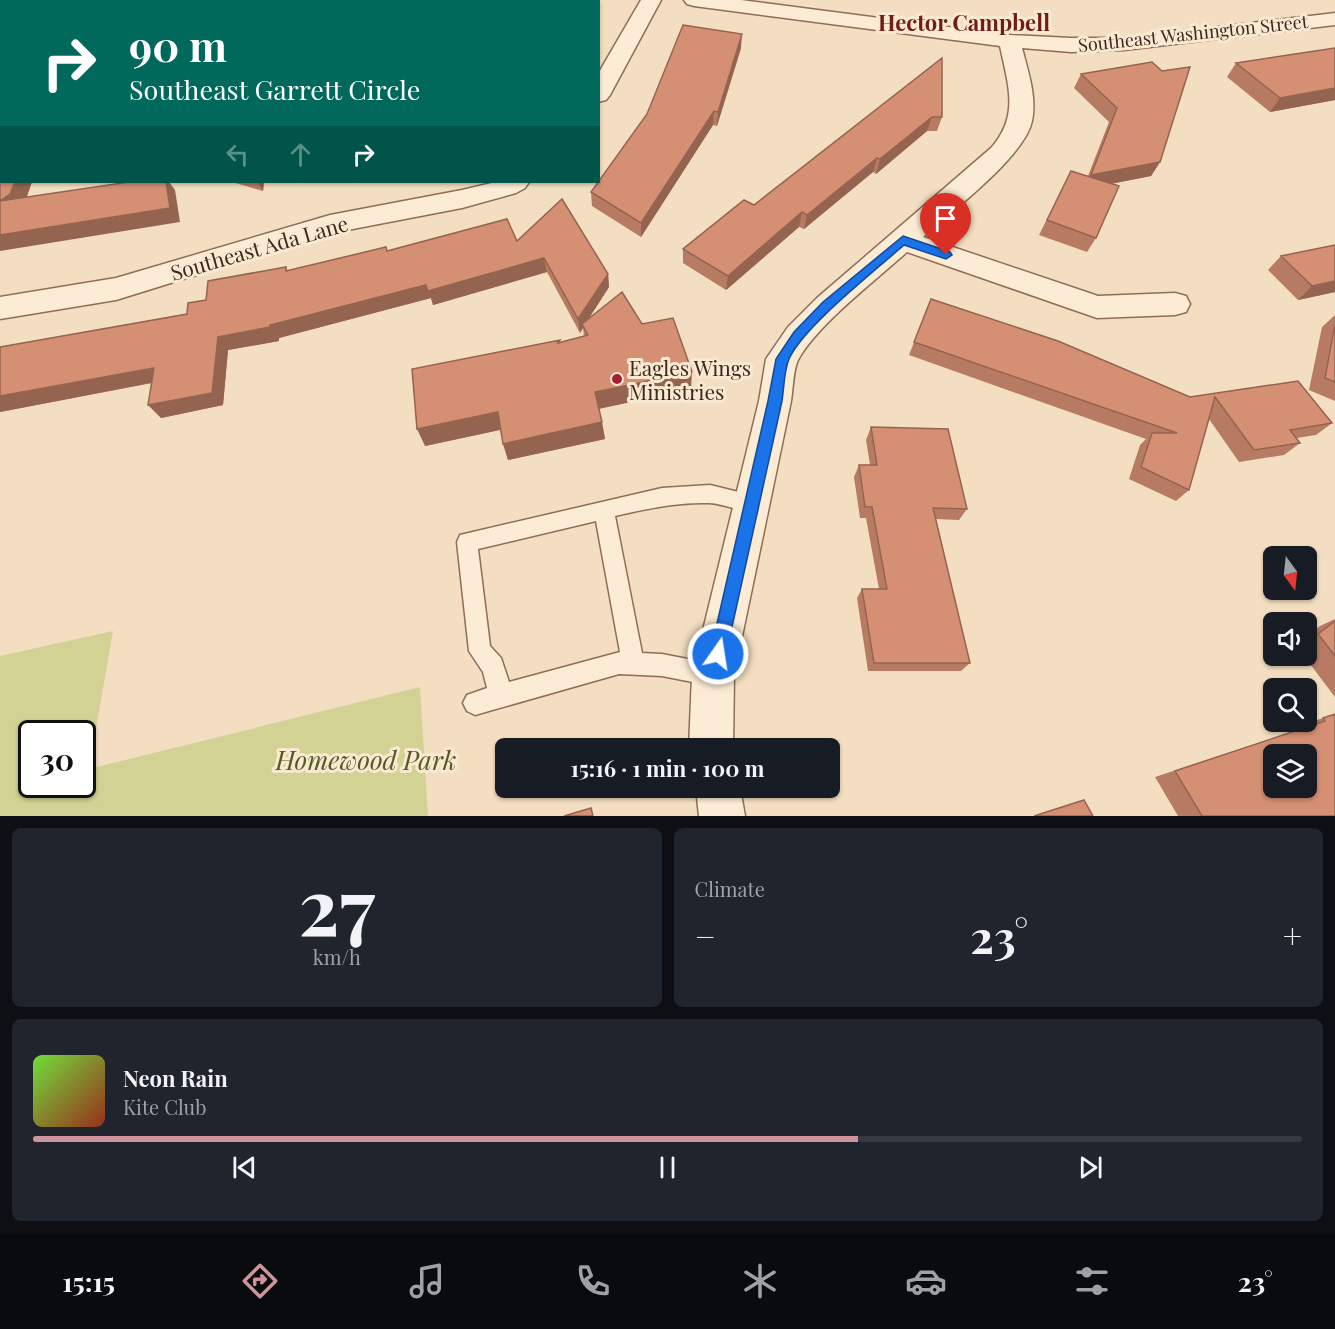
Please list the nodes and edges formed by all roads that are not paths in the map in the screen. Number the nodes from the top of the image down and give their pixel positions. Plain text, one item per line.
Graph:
1 (651, 0) edge
2 (694, 0) edge
3 (1335, 19) edge
4 (1010, 42) junction
5 (600, 91) edge
6 (514, 183) edge
7 (903, 240) junction
8 (1175, 304) dead end
9 (0, 308) edge
10 (752, 502) junction
11 (604, 510) junction
12 (633, 664) junction
13 (713, 675) junction
14 (501, 696) junction
15 (475, 703) dead end
16 (711, 738) edge
17 (719, 798) edge
18 (722, 816) edge

1 - 5 street
2 - 4 street, Southeast Washington Street
3 - 4 street, Southeast Washington Street
4 - 7 street
6 - 9 street, Southeast Ada Lane
7 - 8 street
7 - 10 street
10 - 11 lane
10 - 13 street
11 - 12 lane
11 - 14 lane
12 - 13 lane
12 - 14 lane
13 - 16 street
14 - 15 lane
17 - 18 street

